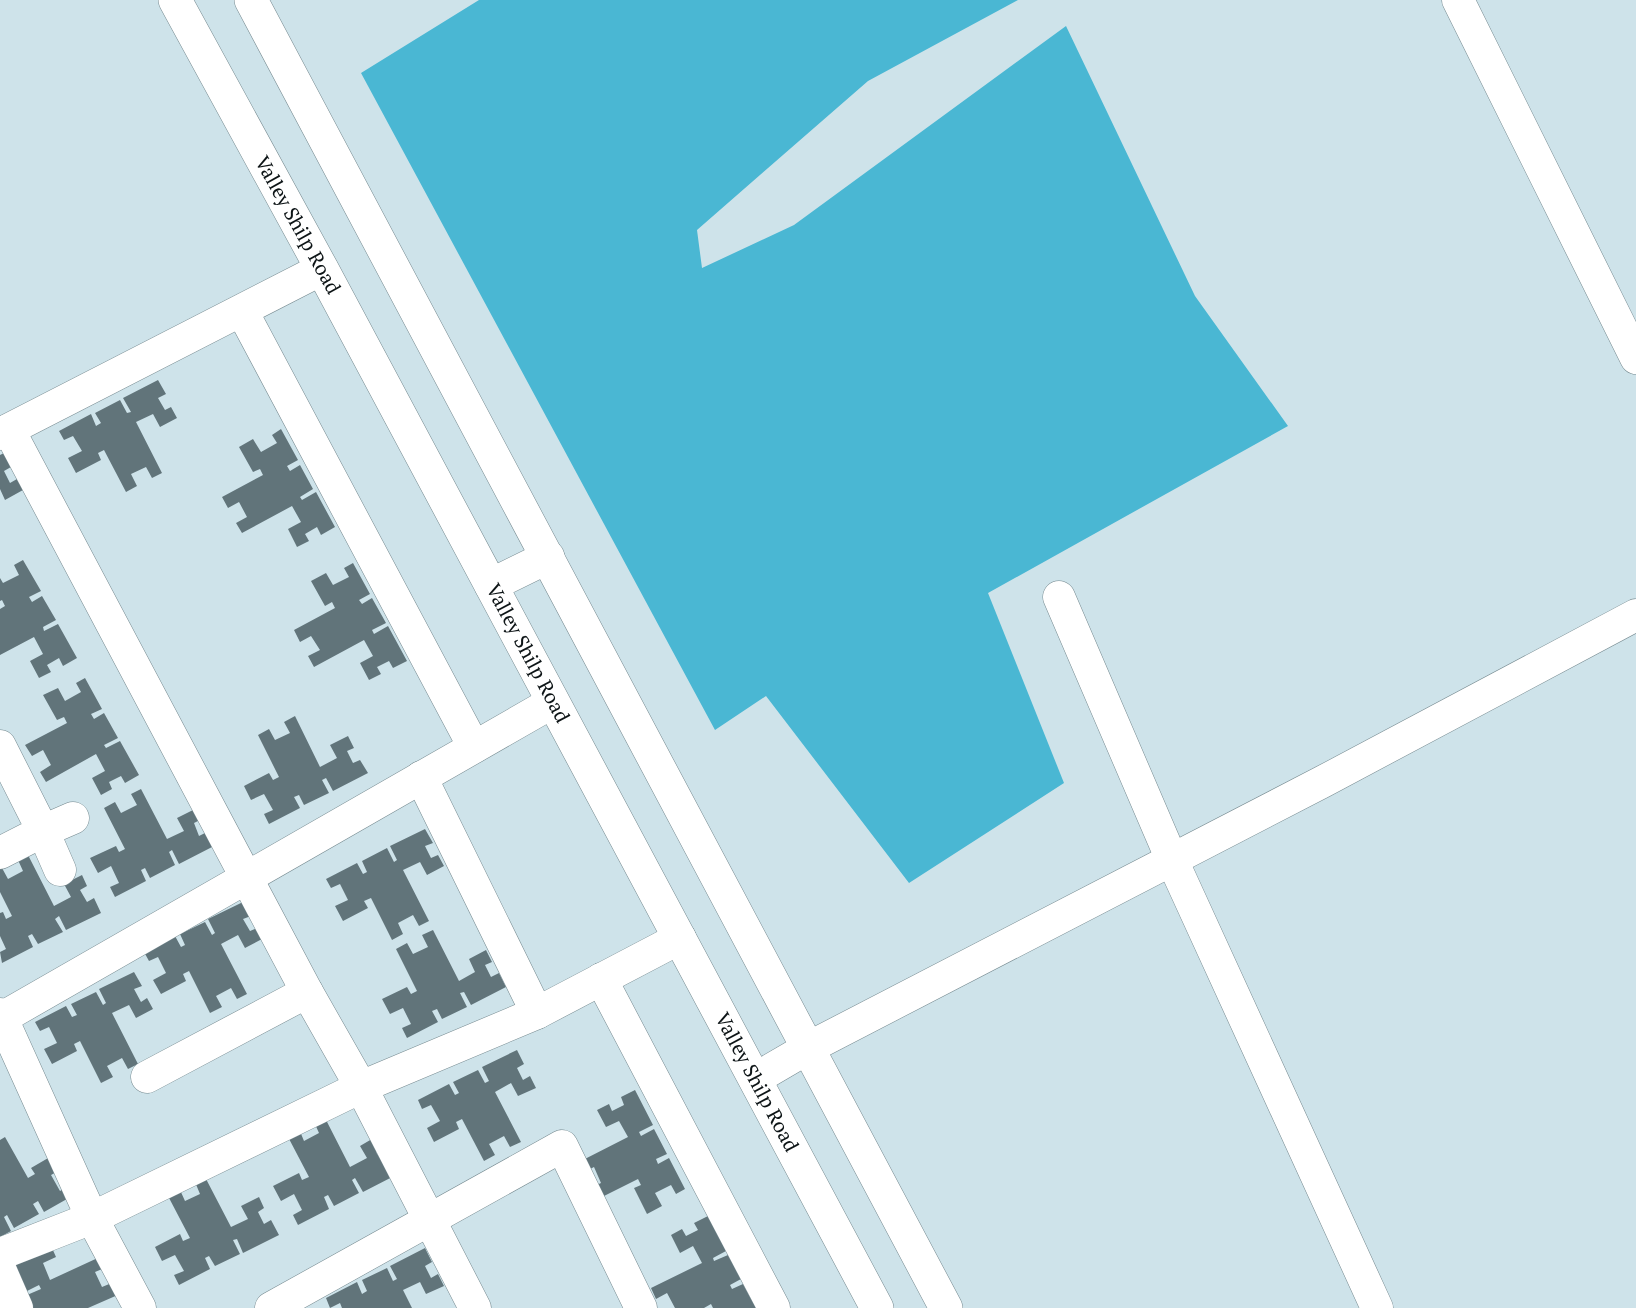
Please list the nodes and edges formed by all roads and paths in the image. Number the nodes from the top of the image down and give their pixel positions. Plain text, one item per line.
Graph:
1 (175, 0) edge
2 (251, 0) edge
3 (1458, 0) edge
4 (322, 269) junction
5 (242, 311) junction
6 (1636, 358) edge
7 (5, 432) edge
8 (548, 557) junction
9 (491, 585) junction
10 (1059, 597) dead end
11 (1636, 615) edge
12 (553, 702) junction
13 (0, 746) edge
14 (474, 747) junction
15 (421, 777) junction
16 (73, 818) dead end
17 (43, 831) junction
18 (0, 853) edge
19 (1172, 860) junction
20 (60, 870) dead end
21 (246, 876) junction
22 (680, 938) junction
23 (601, 979) junction
24 (307, 992) junction
25 (537, 1013) junction
26 (1, 1017) edge
27 (808, 1048) junction
28 (147, 1077) dead end
29 (755, 1079) junction
30 (362, 1087) junction
31 (92, 1218) junction
32 (428, 1220) junction
33 (0, 1254) edge
34 (0, 1269) edge
35 (17, 1308) edge
36 (140, 1308) edge
37 (271, 1308) edge
38 (475, 1308) edge
39 (641, 1308) edge
40 (774, 1308) edge
41 (877, 1308) edge
42 (946, 1308) edge
43 (1377, 1308) edge

1 - 4 street, Valley Shilp Road
2 - 8 street
3 - 6 street
4 - 5 street
4 - 9 street, Valley Shilp Road
5 - 7 street
5 - 14 street
7 - 21 street
8 - 9 street
8 - 27 street
9 - 12 street, Valley Shilp Road
10 - 19 street
11 - 19 street
12 - 14 street
12 - 22 street, Valley Shilp Road
13 - 17 street
14 - 15 street
15 - 21 street
15 - 25 street
16 - 17 street
17 - 18 street
17 - 20 street
19 - 27 street
19 - 43 street
21 - 24 street
21 - 26 street
22 - 23 street
22 - 29 street, Valley Shilp Road
23 - 25 street
23 - 40 street
24 - 28 street
24 - 30 street
25 - 30 street
26 - 31 street
27 - 29 street
27 - 42 street
29 - 41 street, Valley Shilp Road
30 - 31 street
30 - 32 street
31 - 33 street
31 - 36 street
32 - 37 street
32 - 38 street
32 - 39 street
34 - 35 street

